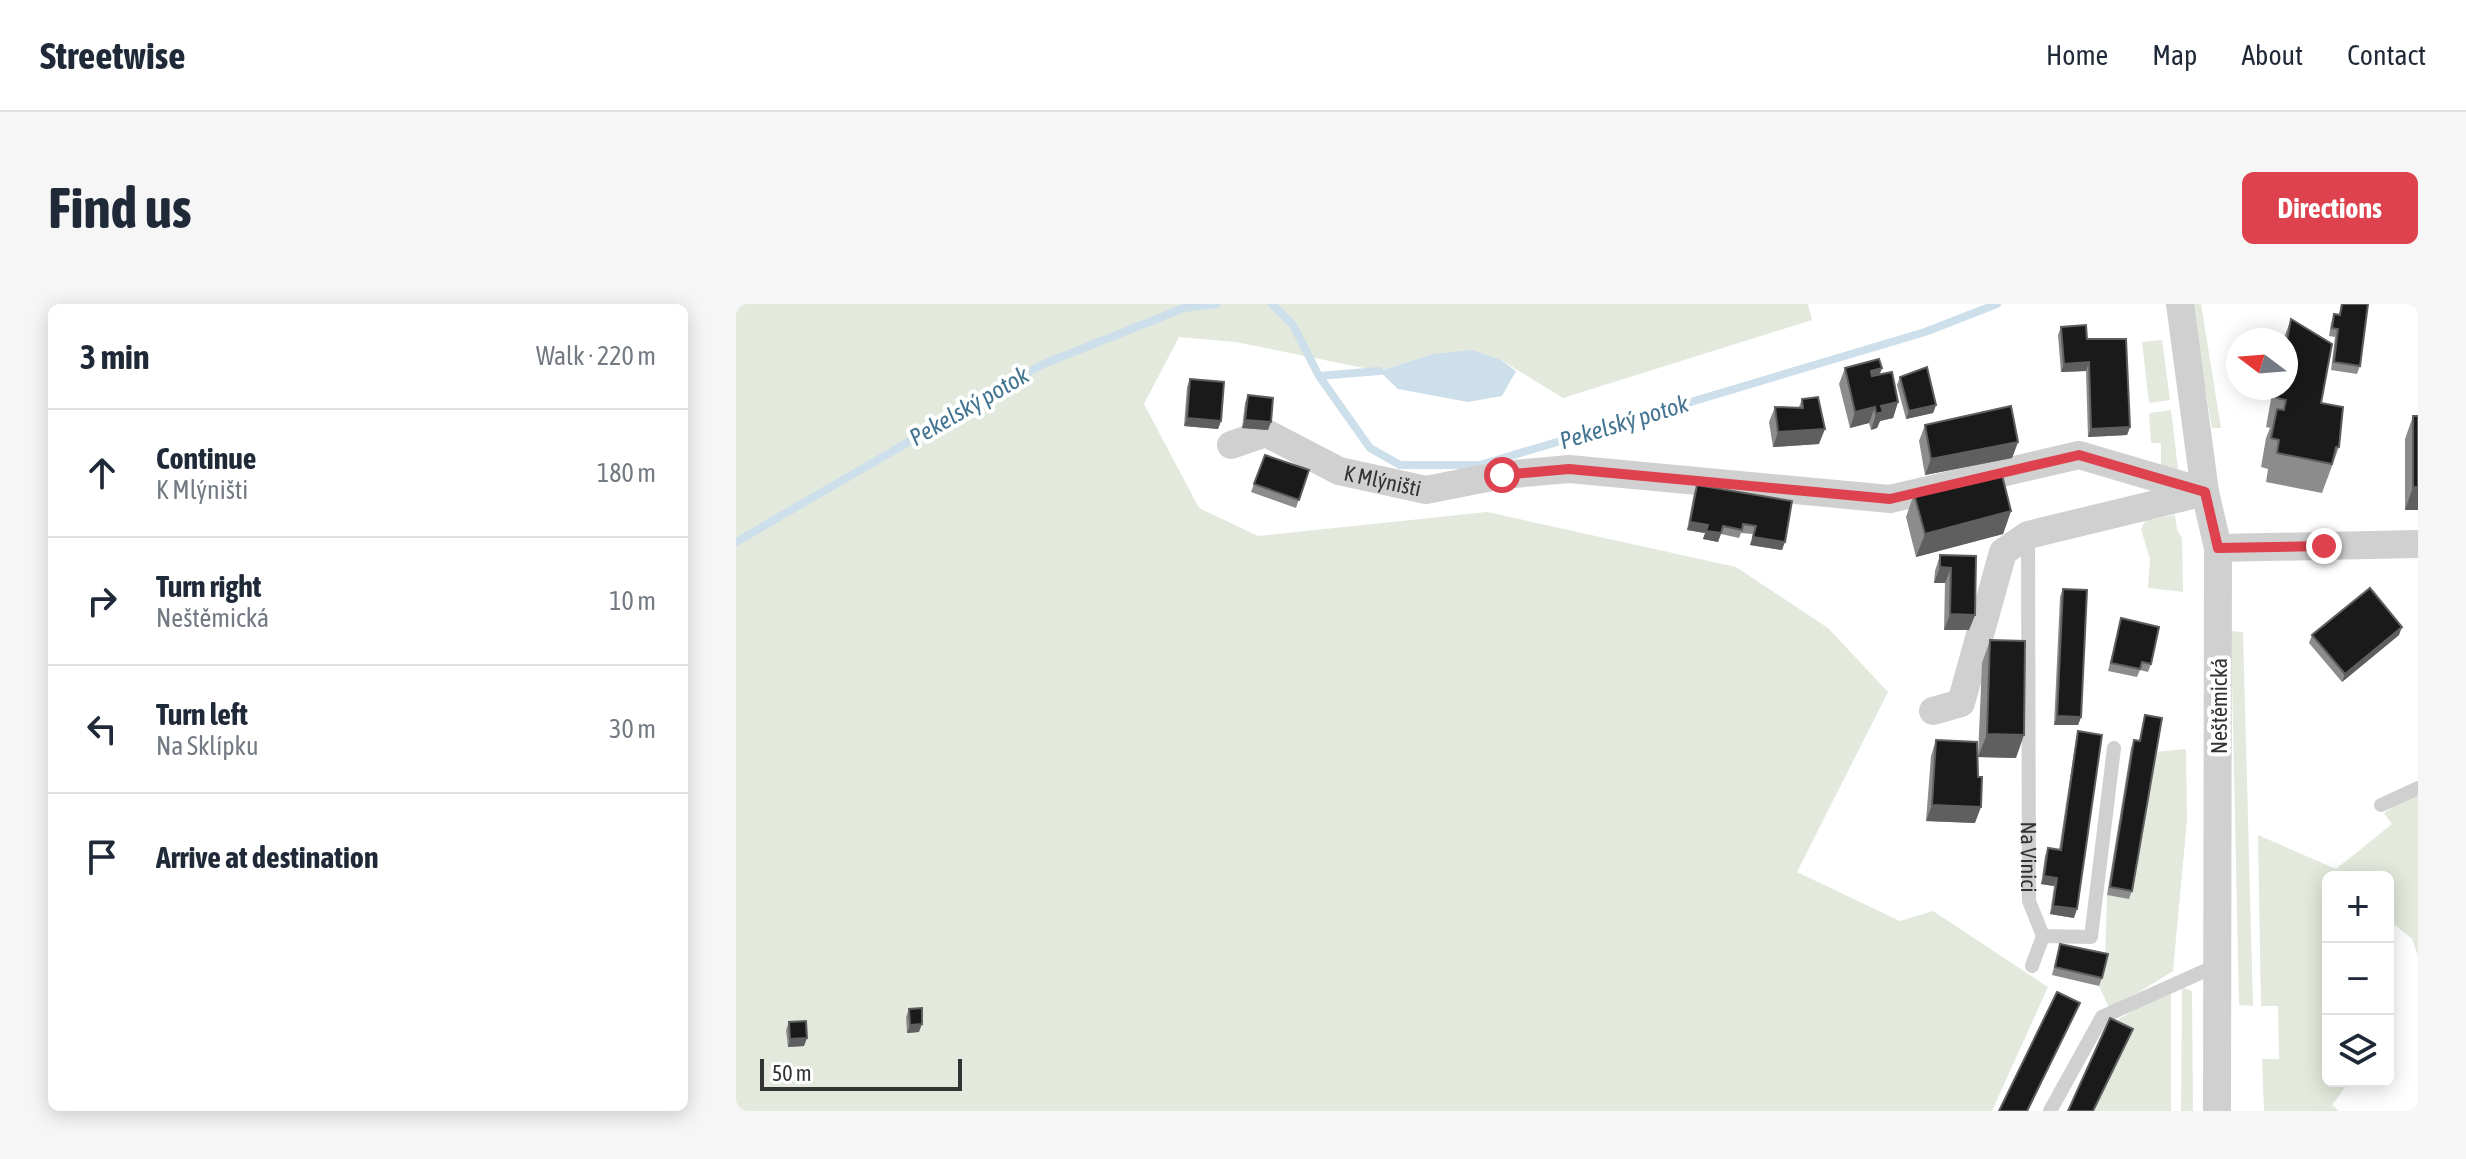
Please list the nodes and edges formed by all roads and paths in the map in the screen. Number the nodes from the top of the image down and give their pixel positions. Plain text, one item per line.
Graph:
1 (2180, 304) edge
2 (1231, 445) dead end
3 (2205, 492) junction
4 (2028, 535) junction
5 (2418, 544) edge
6 (2218, 548) junction
7 (1933, 711) dead end
8 (2114, 748) dead end
9 (2418, 788) edge
10 (2381, 805) dead end
11 (2043, 936) junction
12 (2220, 964) junction
13 (2032, 966) dead end
14 (2050, 1111) edge
15 (2217, 1111) edge

1 - 3 street, Neštěmická
2 - 3 street, K Mlýništi
3 - 4 street
3 - 6 street, Neštěmická
4 - 7 street
4 - 11 lane, Na Vinici
5 - 6 street
6 - 12 street, Neštěmická
8 - 11 lane
9 - 10 lane
11 - 13 lane
12 - 14 lane
12 - 15 street, Neštěmická

